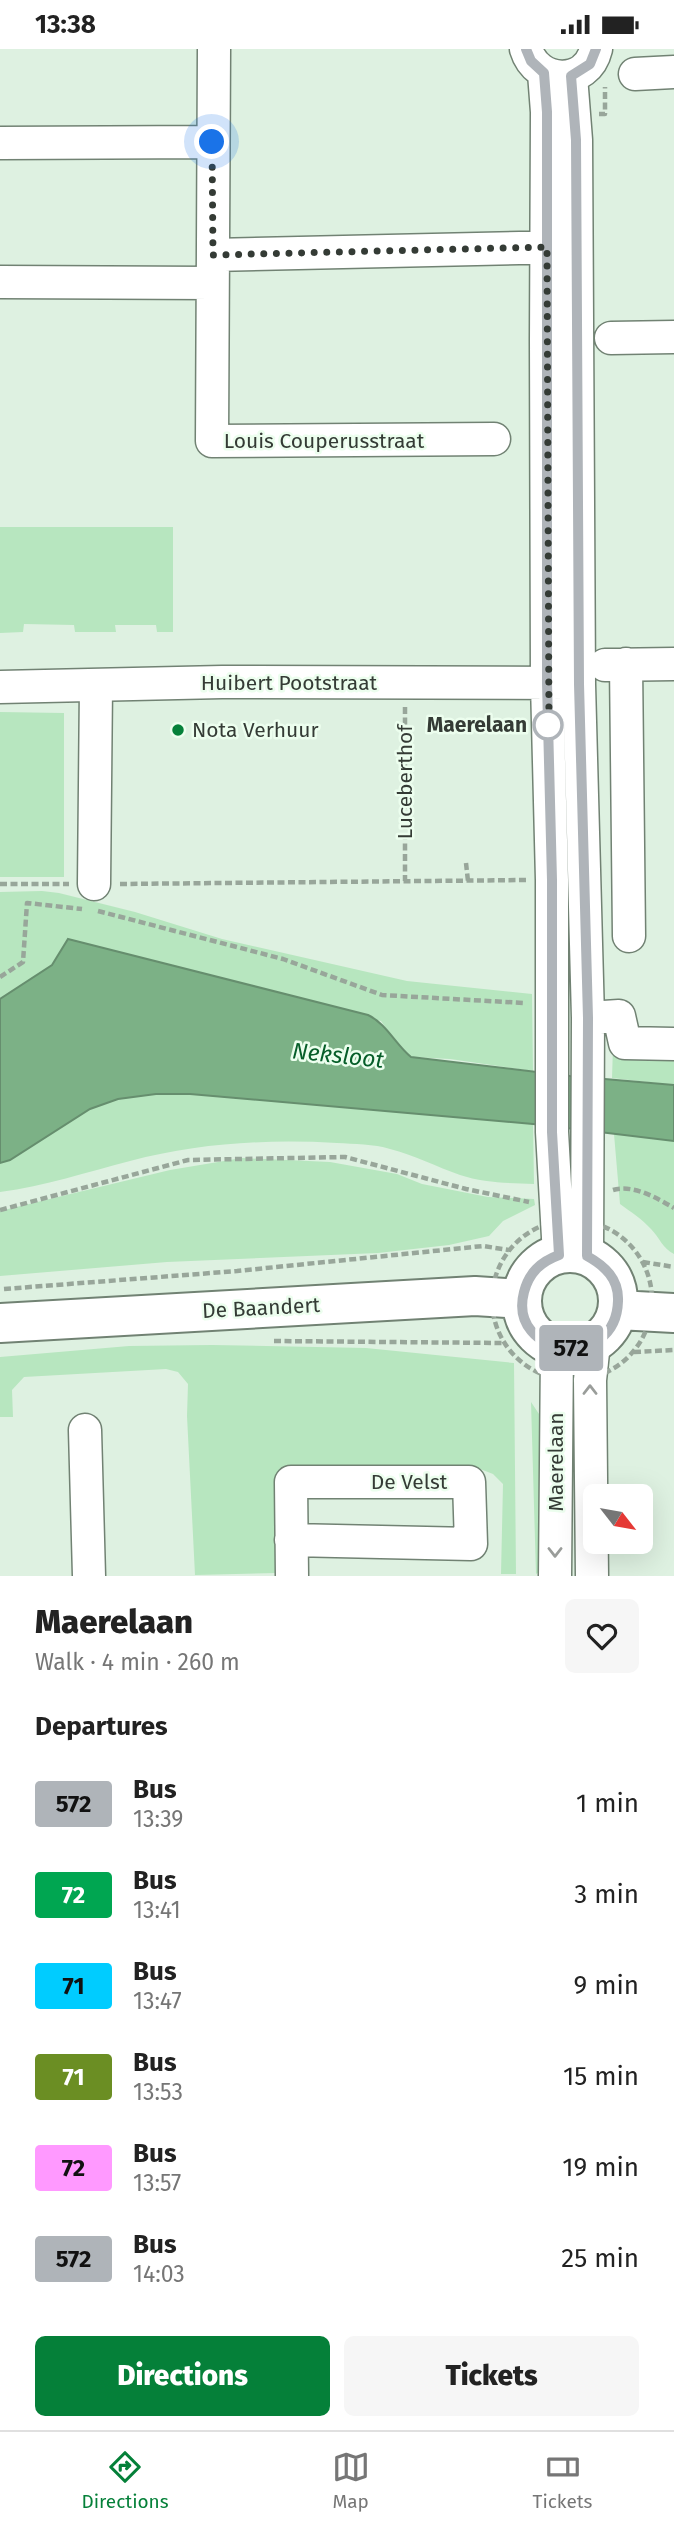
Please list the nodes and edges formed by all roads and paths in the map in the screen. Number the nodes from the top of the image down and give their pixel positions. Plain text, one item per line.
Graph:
1 (214, 49) edge
2 (596, 49) edge
3 (547, 66) edge
4 (674, 72) edge
5 (635, 74) joint
6 (575, 113) junction
7 (212, 142) junction
8 (0, 143) edge
9 (561, 247) junction
10 (213, 269) junction
11 (0, 282) edge
12 (669, 337) edge
13 (611, 338) dead end
14 (494, 439) dead end
15 (626, 664) junction
16 (674, 664) edge
17 (579, 675) junction
18 (405, 683) junction
19 (547, 683) junction
20 (96, 686) junction
21 (0, 687) edge
22 (466, 863) dead end
23 (552, 880) junction
24 (405, 881) junction
25 (468, 881) junction
26 (0, 884) edge
27 (94, 884) junction
28 (629, 936) dead end
29 (0, 977) edge
30 (552, 1005) junction
31 (588, 1018) junction
32 (674, 1044) edge
33 (674, 1208) edge
34 (0, 1210) edge
35 (572, 1230) junction
36 (674, 1267) edge
37 (0, 1289) edge
38 (522, 1299) junction
39 (618, 1310) junction
40 (674, 1313) edge
41 (0, 1323) edge
42 (267, 1341) dead end
43 (594, 1343) junction
44 (674, 1350) edge
45 (634, 1353) dead end
46 (545, 1359) junction
47 (85, 1430) dead end
48 (290, 1540) junction
49 (89, 1576) edge
50 (292, 1576) edge
51 (555, 1576) edge
52 (592, 1576) edge

1 - 7 street, Louis Couperusstraat
2 - 3 street
3 - 6 street
3 - 9 street
4 - 5 street
5 - 6 path
6 - 9 street
7 - 8 street
7 - 10 street, Louis Couperusstraat
9 - 10 street
9 - 17 street
9 - 19 street
10 - 11 street
10 - 14 street, Louis Couperusstraat
12 - 13 street
15 - 16 street
15 - 17 street
15 - 28 street
17 - 19 street, Huibert Pootstraat
17 - 31 street
18 - 19 street, Huibert Pootstraat
18 - 20 street, Huibert Pootstraat
18 - 24 path, Luceberthof
19 - 23 street
20 - 21 street, Huibert Pootstraat
20 - 27 street
22 - 25 path
23 - 25 path
23 - 30 street
24 - 25 path
24 - 27 path
26 - 27 path
29 - 30 path
30 - 35 street
31 - 32 street
31 - 35 street
33 - 35 path
34 - 35 path
35 - 36 path
35 - 37 path, De Baandert
35 - 38 main road
35 - 39 main road
38 - 41 main road, De Baandert
38 - 46 main road
39 - 40 main road
39 - 43 main road
42 - 46 path, De Baandert
43 - 46 main road
52 -> 43 street, Maerelaan
44 - 45 path
46 -> 51 street, Maerelaan
47 - 49 street
48 - 48 street, De Velst
48 - 50 street, De Velst

